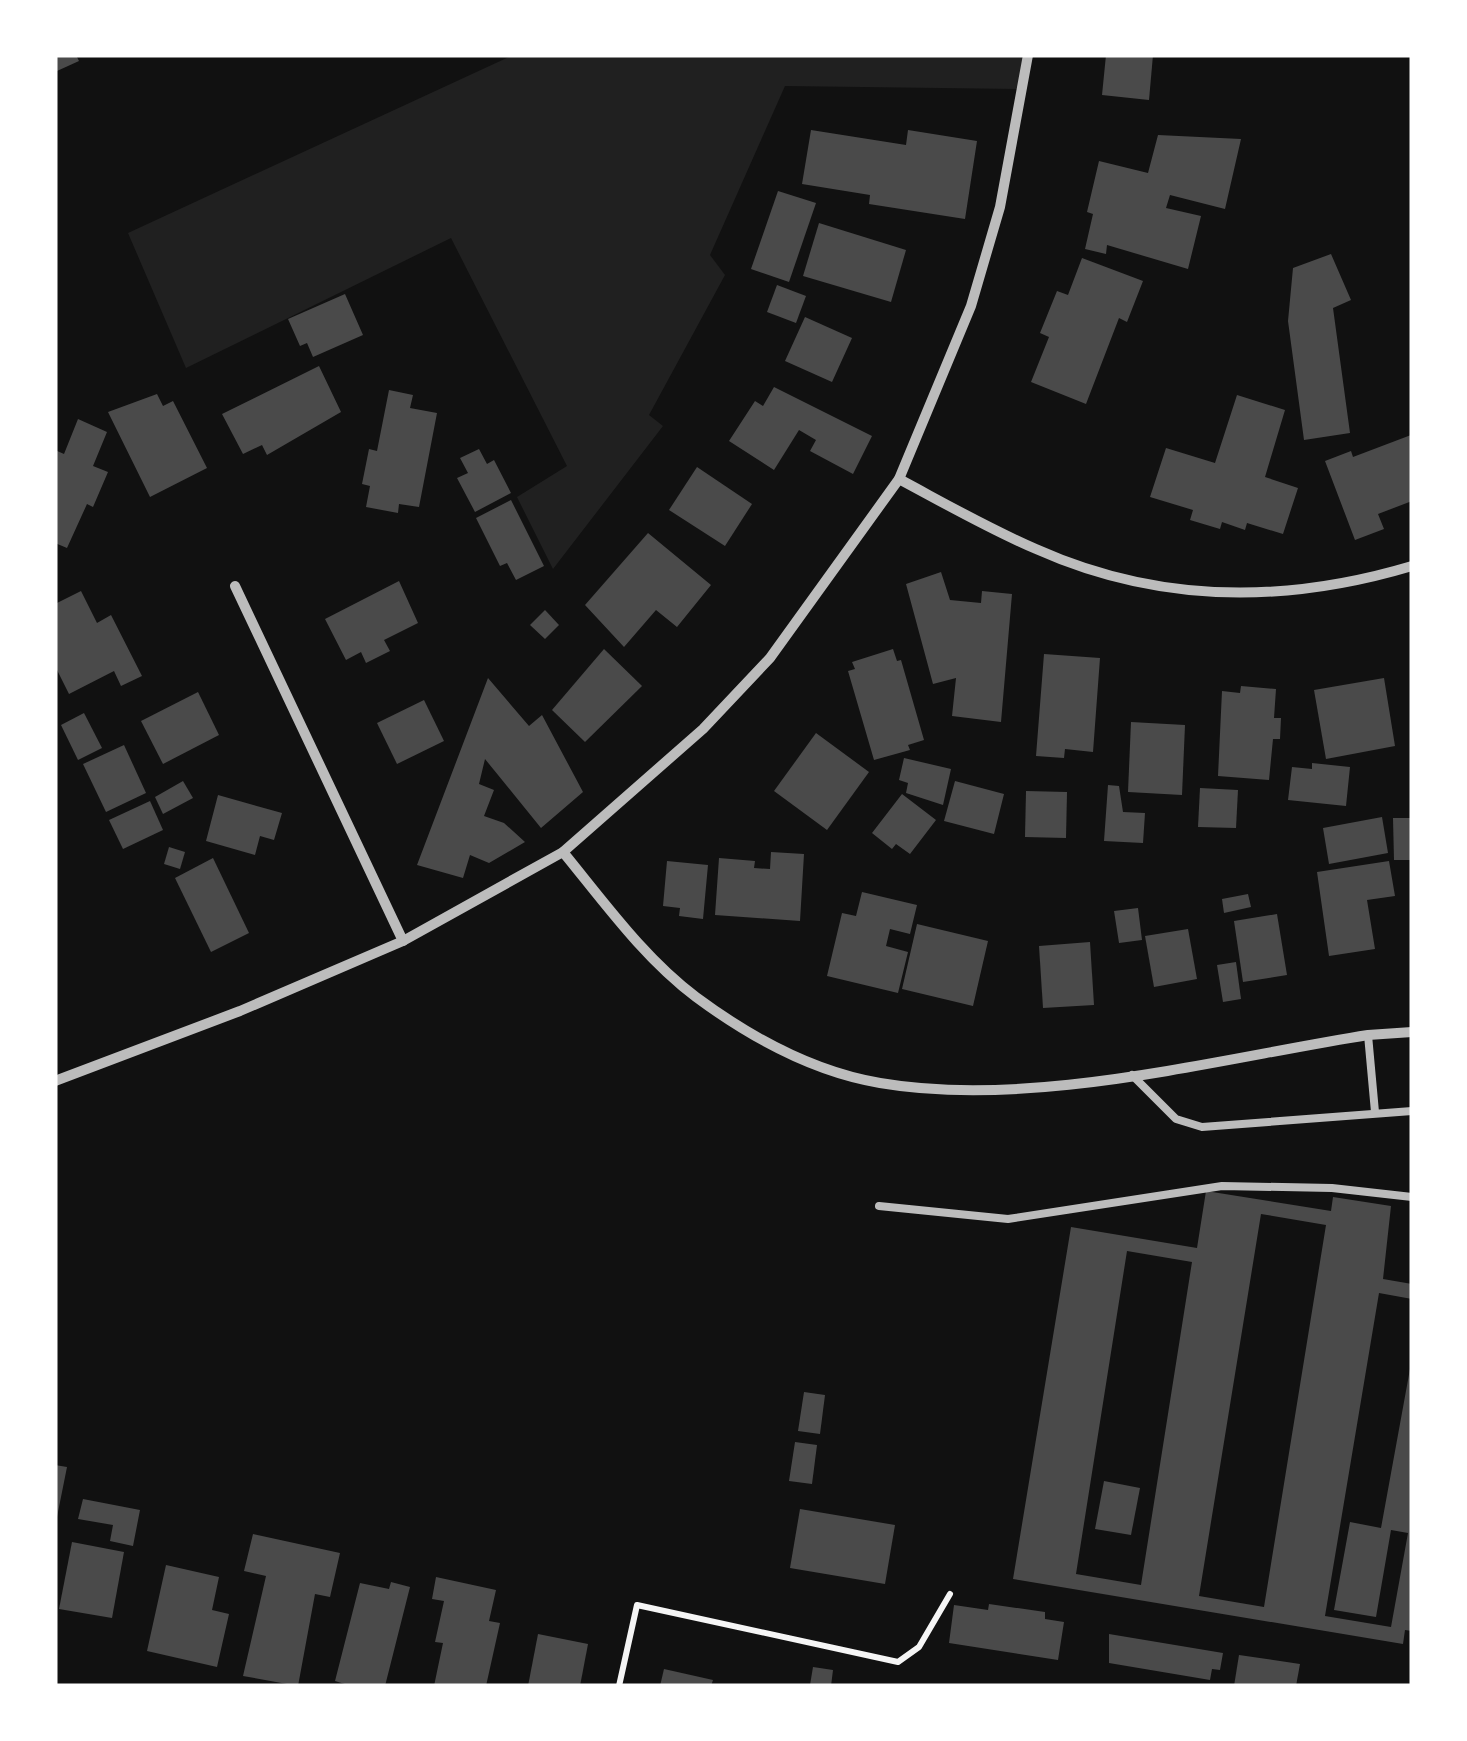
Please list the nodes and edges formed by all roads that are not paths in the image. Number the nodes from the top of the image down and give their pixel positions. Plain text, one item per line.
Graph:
1 (1028, 55) edge
2 (899, 479) junction
3 (1412, 566) edge
4 (235, 586) dead end
5 (563, 852) junction
6 (404, 941) junction
7 (1412, 1032) edge
8 (1368, 1036) junction
9 (1131, 1074) junction
10 (55, 1081) edge
11 (1412, 1111) edge
12 (1375, 1112) junction
13 (1412, 1197) edge
14 (879, 1206) dead end

1 - 2 street
2 - 3 street
2 - 5 street
4 - 6 street
5 - 6 street
5 - 9 street
6 - 10 street
7 - 8 street
8 - 9 street
8 - 12 lane
9 - 12 lane
11 - 12 lane
13 - 14 lane

